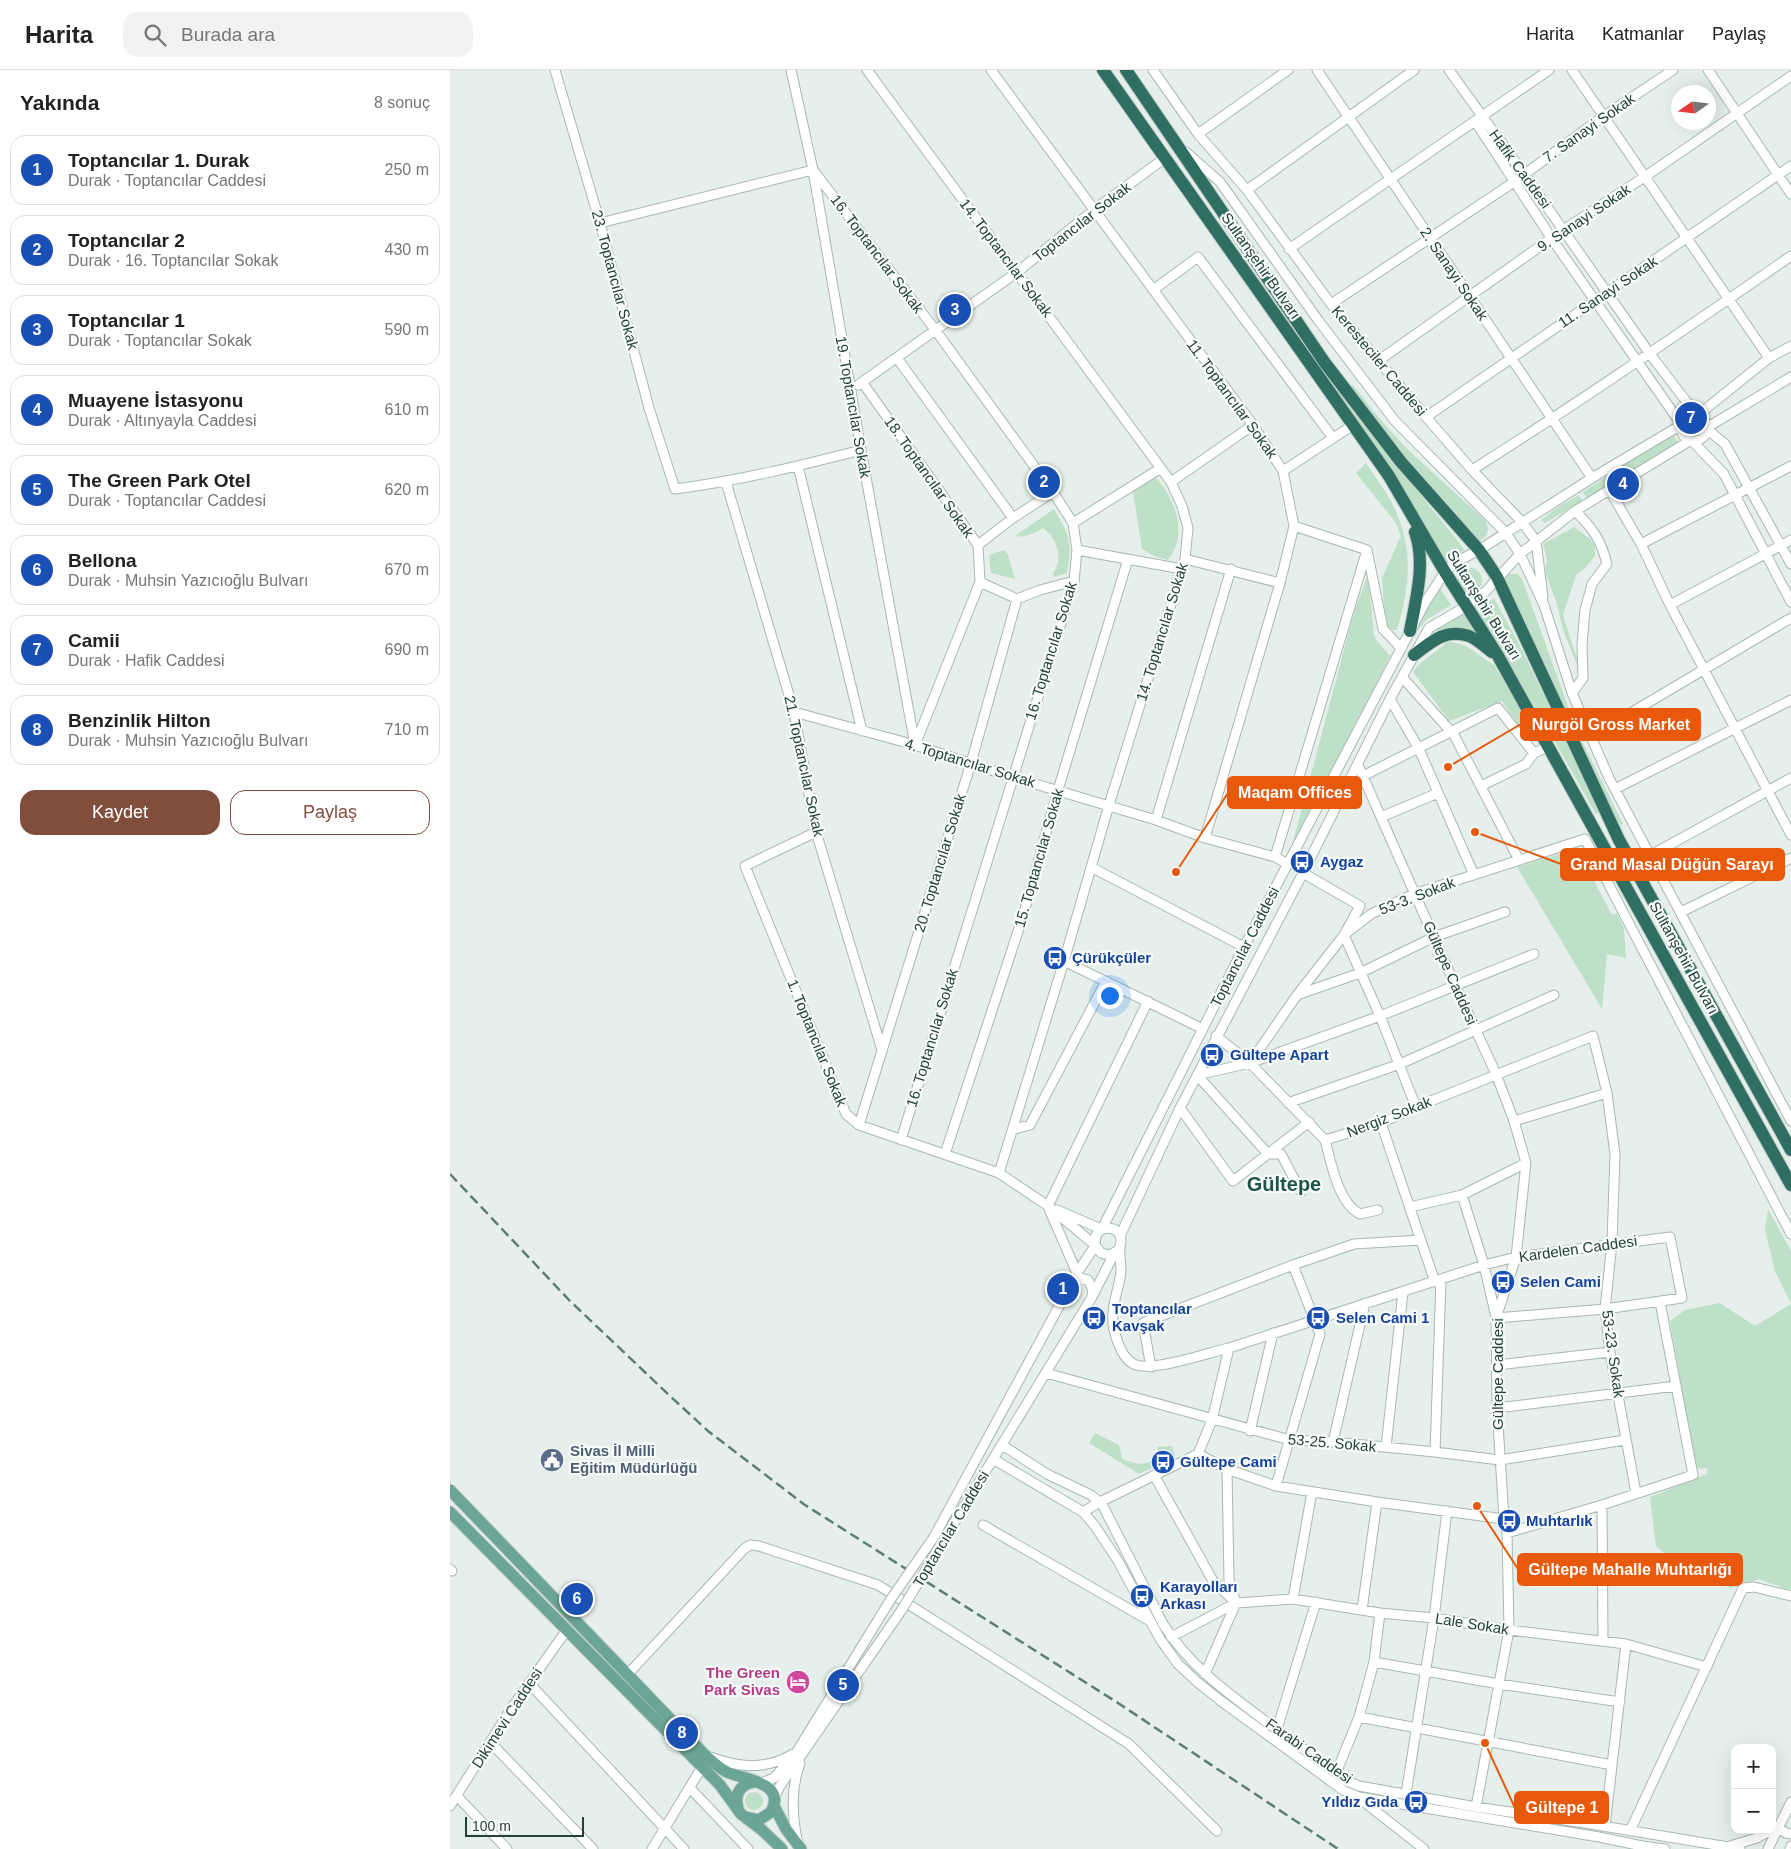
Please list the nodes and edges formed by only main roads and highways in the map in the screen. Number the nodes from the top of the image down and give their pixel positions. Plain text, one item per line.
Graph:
1 (1103, 70) edge
2 (1126, 70) edge
3 (1406, 506) junction
4 (1410, 631) road end
5 (1414, 655) road end
6 (1498, 656) junction
7 (1791, 1150) edge
8 (1791, 1186) edge
9 (450, 1490) edge
10 (450, 1512) edge
11 (757, 1782) junction
12 (774, 1802) junction
13 (742, 1814) junction
14 (800, 1848) edge
15 (782, 1849) edge

1 - 3 highway, Sultanşehir Bulvarı
2 - 7 highway, Sultanşehir Bulvarı
3 - 4 highway
3 - 6 highway, Sultanşehir Bulvarı
5 - 6 highway
6 - 8 highway, Sultanşehir Bulvarı
9 - 11 main road
10 - 13 main road
11 - 12 main road
11 - 13 main road
12 - 13 main road
12 - 14 main road
13 - 15 main road

